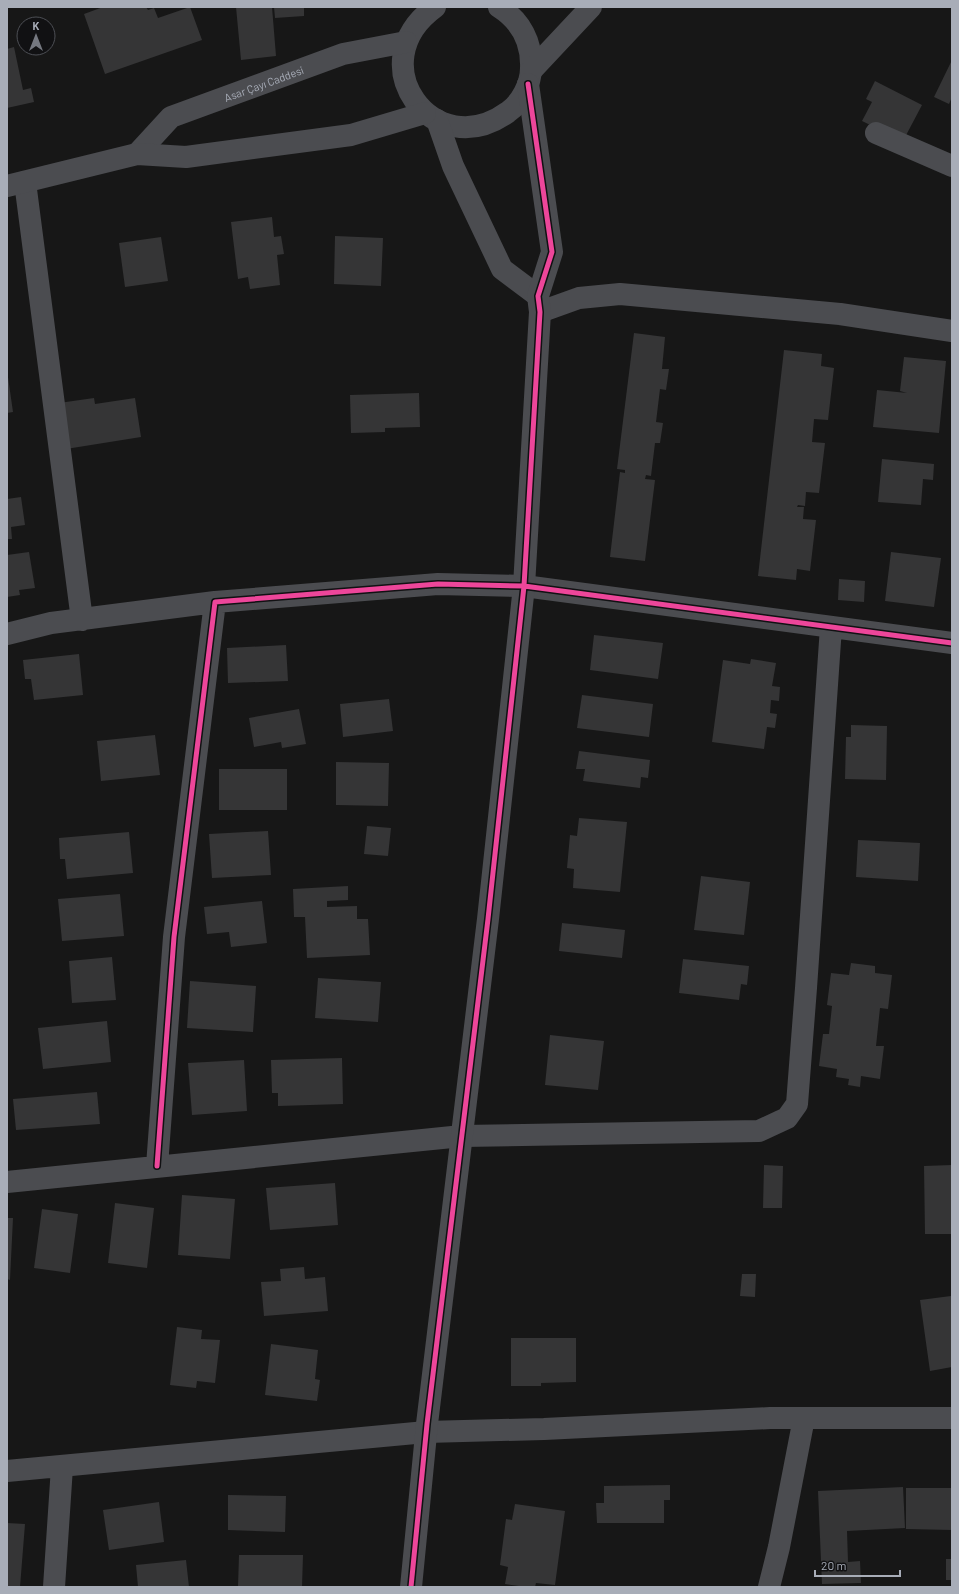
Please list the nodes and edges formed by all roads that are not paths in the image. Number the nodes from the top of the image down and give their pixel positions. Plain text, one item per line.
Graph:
1 (498, 7) edge
2 (591, 7) edge
3 (424, 10) edge
4 (406, 42) junction
5 (530, 77) junction
6 (431, 116) junction
7 (876, 134) dead end
8 (137, 154) junction
9 (952, 166) edge
10 (16, 184) edge
11 (539, 304) junction
12 (952, 331) edge
13 (524, 586) junction
14 (215, 602) junction
15 (82, 620) junction
16 (831, 627) junction
17 (7, 634) edge
18 (952, 643) edge
19 (462, 1136) junction
20 (157, 1166) junction
21 (7, 1182) edge
22 (804, 1418) junction
23 (952, 1418) edge
24 (426, 1432) junction
25 (62, 1467) junction
26 (7, 1471) edge
27 (54, 1587) edge
28 (411, 1587) edge
29 (769, 1587) edge

1 - 5 street
2 - 5 street
3 - 4 street
4 - 6 street
4 - 8 street, Asar Çayı Caddesi
5 - 6 street
5 - 11 street
6 - 8 street
6 - 11 street
7 - 9 street
8 - 10 street
10 - 15 street
11 - 12 street
11 - 13 street
13 - 14 street
13 - 16 street
13 - 19 street
14 - 15 street
14 - 20 street
15 - 17 street
16 - 18 street
16 - 19 street
19 - 20 street
19 - 24 street
20 - 21 street
22 - 23 street
22 - 24 street
22 - 29 street
24 - 25 street
24 - 28 street
25 - 26 street
25 - 27 street

